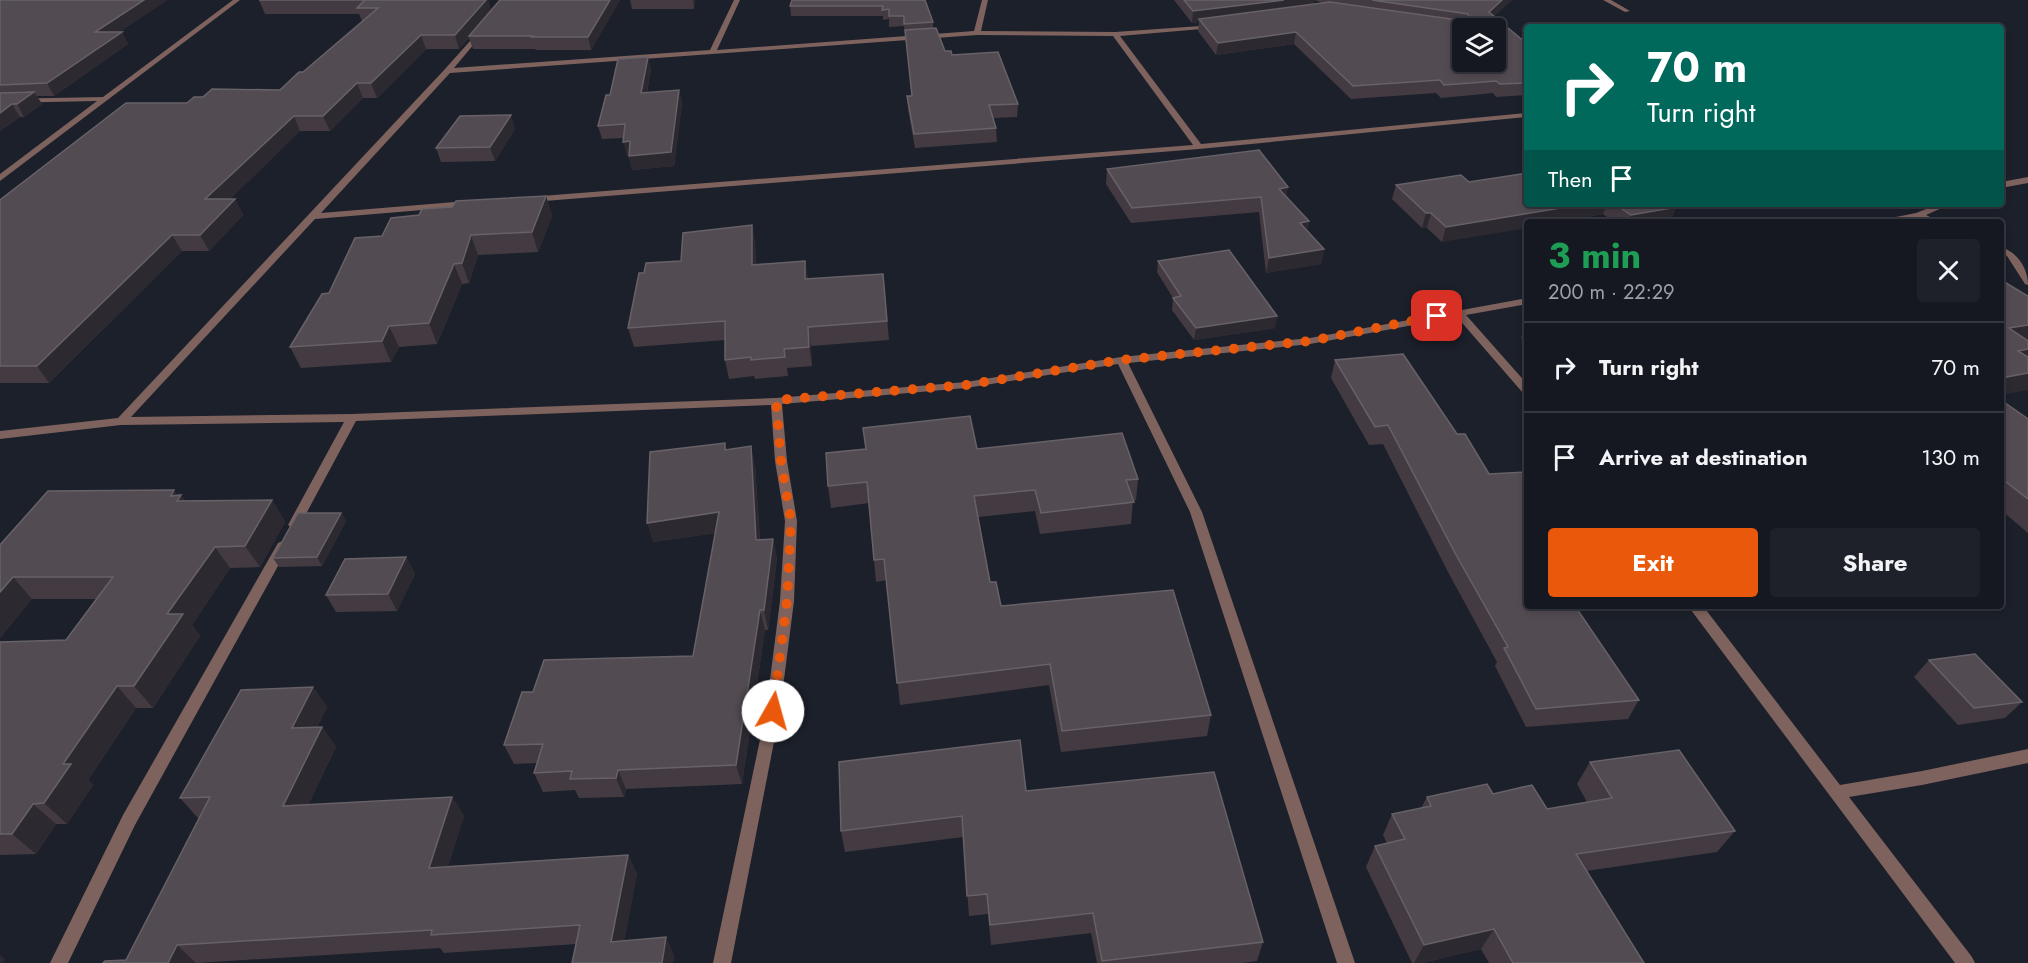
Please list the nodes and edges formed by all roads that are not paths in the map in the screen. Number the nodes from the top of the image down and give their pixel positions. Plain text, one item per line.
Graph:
1 (237, 0) edge
2 (737, 0) edge
3 (985, 0) edge
4 (1606, 0) edge
5 (1627, 11) dead end
6 (1222, 24) edge
7 (485, 27) edge
8 (977, 33) junction
9 (1115, 34) junction
10 (712, 51) junction
11 (448, 71) junction
12 (106, 99) junction
13 (0, 101) edge
14 (1524, 115) edge
15 (1200, 147) junction
16 (0, 178) edge
17 (2028, 180) edge
18 (2004, 184) edge
19 (528, 199) edge
20 (480, 203) edge
21 (1939, 207) edge
22 (1918, 215) junction
23 (313, 216) junction
24 (1899, 219) edge
25 (1928, 219) edge
26 (2004, 251) edge
27 (2028, 282) edge
28 (1524, 301) edge
29 (1458, 312) junction
30 (1121, 360) junction
31 (1524, 387) edge
32 (776, 400) junction
33 (352, 418) junction
34 (121, 421) junction
35 (0, 435) edge
36 (1697, 609) edge
37 (2028, 756) edge
38 (1837, 792) junction
39 (59, 963) edge
40 (722, 963) edge
41 (1346, 963) edge
42 (1966, 963) edge

1 - 12 street
2 - 10 street
3 - 8 street
4 - 5 street
6 - 9 street
7 - 11 street
8 - 9 street
8 - 10 street
9 - 15 street
10 - 11 street
11 - 23 street
12 - 13 street
12 - 16 street
14 - 15 street
15 - 19 street
17 - 18 street
20 - 23 street
21 - 22 street
22 - 24 street
22 - 25 street
23 - 34 street
26 - 27 street
28 - 29 street
29 - 30 street
29 - 31 street
30 - 32 street
30 - 41 street
32 - 33 street
32 - 40 street
33 - 34 street
33 - 39 street
34 - 35 street
36 - 38 street
37 - 38 street
38 - 42 street

